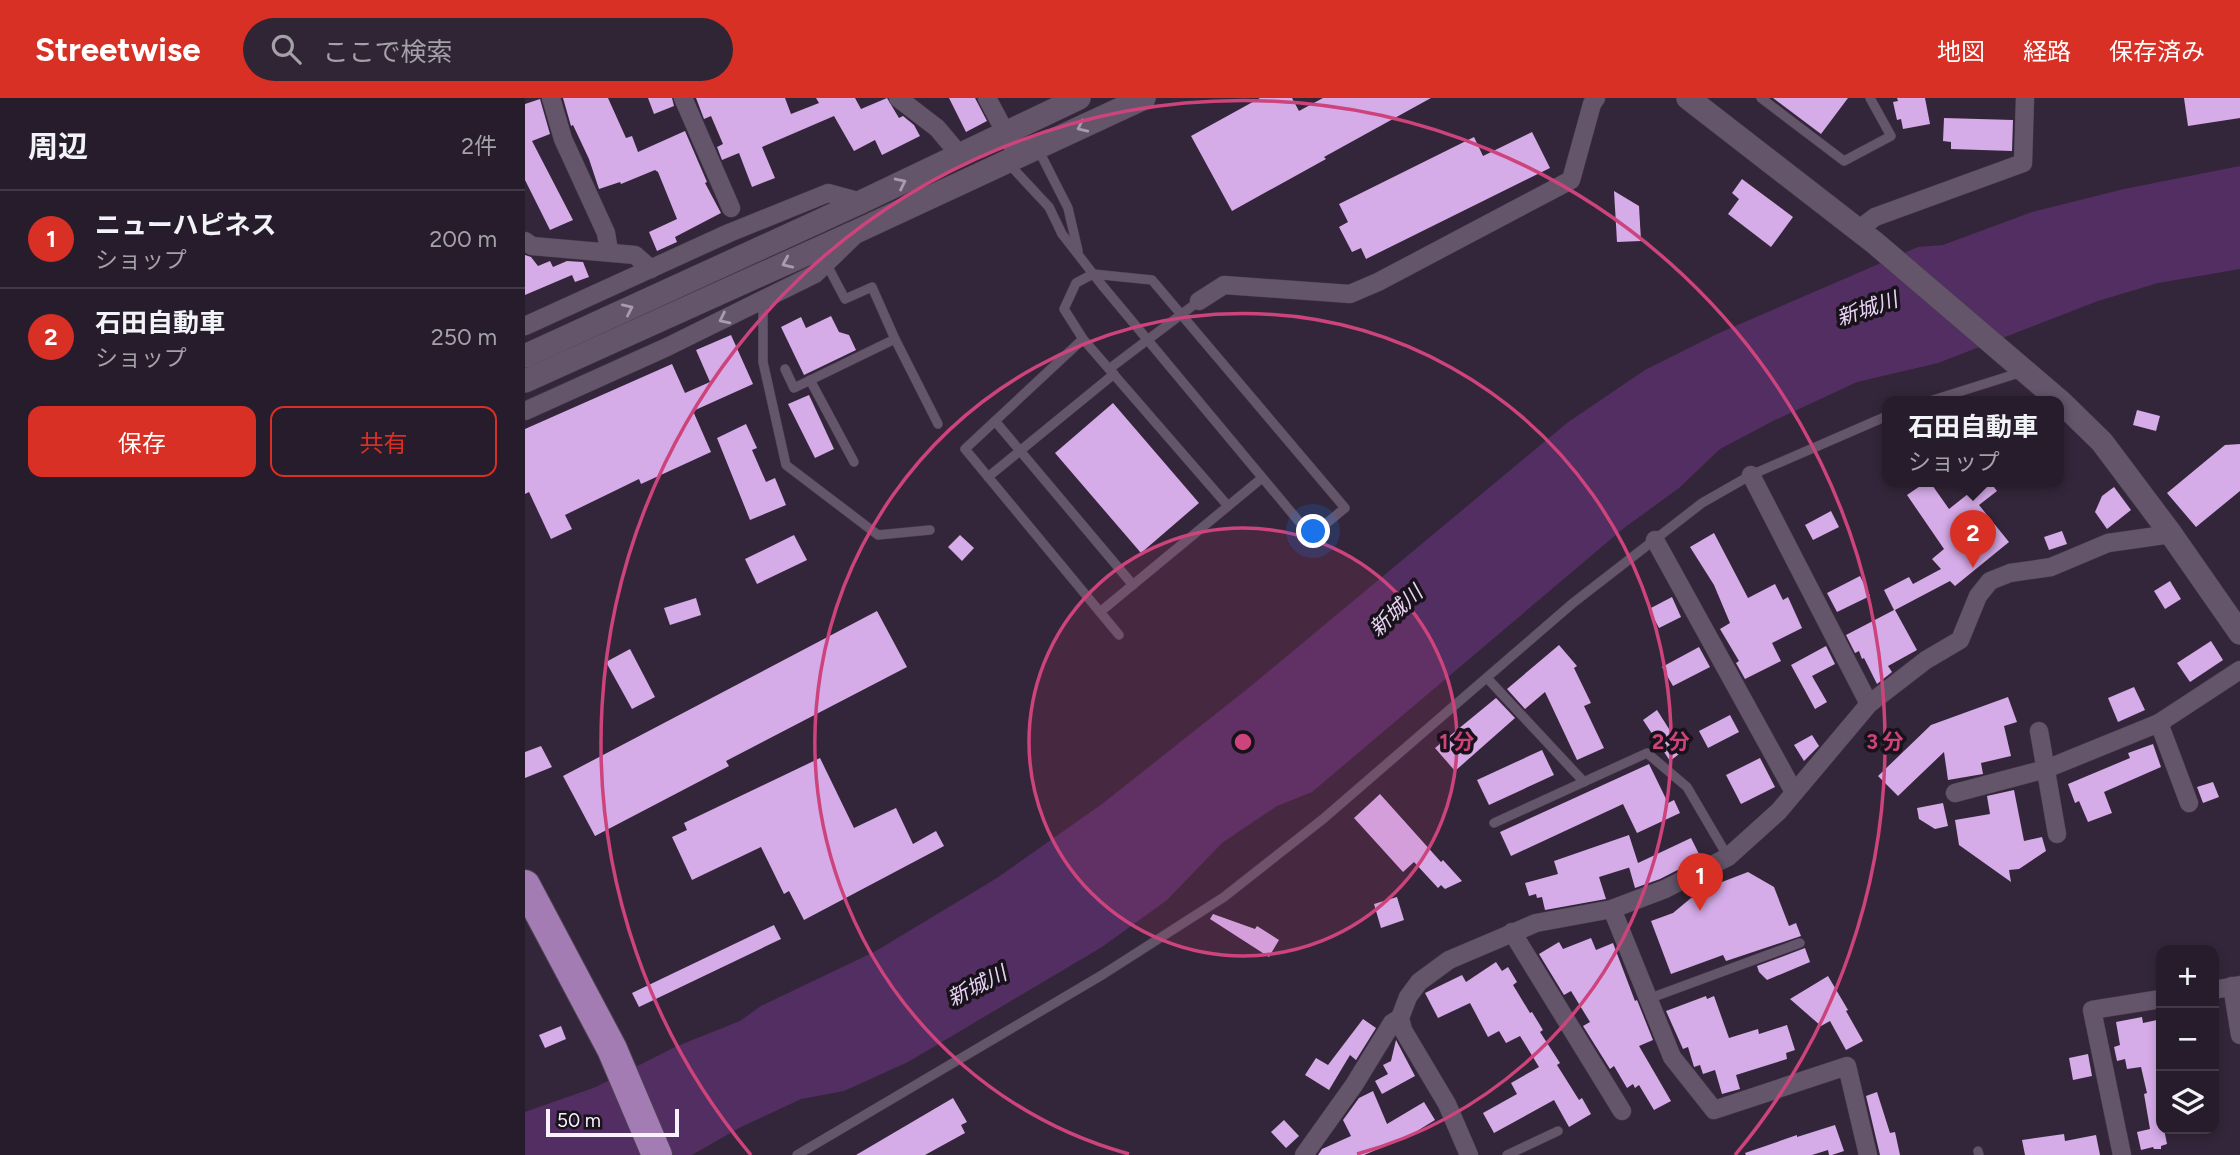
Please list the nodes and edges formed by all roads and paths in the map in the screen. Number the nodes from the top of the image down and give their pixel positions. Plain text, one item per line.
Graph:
1 (551, 98) edge
2 (683, 98) edge
3 (898, 98) edge
4 (987, 98) edge
5 (1079, 98) edge
6 (1144, 98) edge
7 (1596, 98) edge
8 (1761, 98) edge
9 (1870, 98) edge
10 (2025, 98) edge
11 (1699, 103) edge
12 (1005, 133) junction
13 (959, 154) junction
14 (1021, 155) junction
15 (861, 202) junction
16 (731, 208) dead end
17 (862, 229) junction
18 (1867, 237) junction
19 (525, 241) edge
20 (609, 251) junction
21 (1078, 252) junction
22 (826, 263) junction
23 (650, 269) junction
24 (1093, 274) junction
25 (763, 299) junction
26 (1199, 300) joint
27 (1180, 314) junction
28 (525, 326) edge
29 (895, 339) junction
30 (1083, 340) junction
31 (1146, 340) junction
32 (570, 348) junction
33 (525, 356) edge
34 (2022, 368) junction
35 (785, 369) dead end
36 (1111, 372) junction
37 (810, 380) junction
38 (525, 381) edge
39 (1944, 396) edge
40 (2054, 396) edge
41 (2064, 405) edge
42 (525, 411) edge
43 (1882, 418) edge
44 (996, 421) junction
45 (938, 424) dead end
46 (1021, 451) junction
47 (854, 462) dead end
48 (1751, 475) junction
49 (988, 477) junction
50 (1262, 478) junction
51 (1228, 506) junction
52 (930, 530) dead end
53 (2171, 534) junction
54 (1655, 540) junction
55 (1133, 584) junction
56 (1100, 612) junction
57 (2240, 633) edge
58 (1119, 635) dead end
59 (2240, 670) edge
60 (1487, 678) junction
61 (1869, 704) junction
62 (2158, 723) junction
63 (2039, 731) dead end
64 (2046, 769) junction
65 (1584, 782) junction
66 (1794, 792) junction
67 (1955, 793) dead end
68 (2189, 803) dead end
69 (1494, 823) dead end
70 (2057, 834) dead end
71 (1728, 858) junction
72 (525, 885) edge
73 (1612, 909) junction
74 (1512, 932) junction
75 (1800, 943) dead end
76 (2236, 985) edge
77 (1648, 999) junction
78 (2156, 1000) edge
79 (1400, 1018) junction
80 (2240, 1035) edge
81 (1622, 1111) dead end
82 (1558, 1131) dead end
83 (657, 1155) edge
84 (797, 1155) edge
85 (1304, 1155) edge
86 (1469, 1155) edge
87 (1507, 1155) edge
88 (1868, 1155) edge
89 (2122, 1155) edge

1 - 20 street
2 - 16 street
3 - 13 street
4 - 12 street
5 - 12 street
6 -> 14 street
7 - 26 street
8 - 9 lane
10 - 18 street
11 - 18 street
12 - 13 street
12 - 14 street
15 -> 13 street
14 - 17 street
14 - 21 lane
14 - 21 lane
15 - 23 street
32 -> 15 street
17 - 22 street
17 -> 32 street
18 - 34 street
19 - 20 street
20 - 23 street
21 - 24 lane
22 - 25 street
22 - 29 lane
23 - 28 street
24 - 27 lane
24 - 30 lane
24 - 31 lane
25 -> 42 street
25 - 52 lane
26 - 27 lane
27 - 31 lane
27 - 50 lane
29 - 37 lane
29 - 45 lane
30 - 36 lane
30 - 44 lane
31 - 36 lane
31 - 50 lane
32 - 33 street
32 - 38 street
34 - 39 lane
34 - 40 street
35 - 37 lane
36 - 46 lane
36 - 51 lane
37 - 47 lane
41 - 53 street
43 - 48 lane
44 - 46 lane
44 - 49 lane
46 - 49 lane
46 - 55 lane
48 - 54 lane
48 - 61 street
49 - 56 lane
50 - 51 lane
51 - 55 lane
53 - 57 street
53 - 61 street
54 - 60 lane
54 - 66 street
55 - 56 lane
56 - 58 lane
59 - 62 street
60 - 65 lane
60 - 84 lane
61 - 66 street
62 - 64 street
62 - 68 street
63 - 64 street
64 - 67 street
64 - 70 street
65 - 69 lane
65 - 71 lane
66 - 71 street
71 - 73 street
72 - 83 highway
73 - 74 street
73 - 77 street
74 - 79 street
74 - 81 street
75 - 77 lane
76 - 80 street
77 - 88 street
78 - 89 street
79 - 85 street
79 - 86 street
82 - 87 lane

